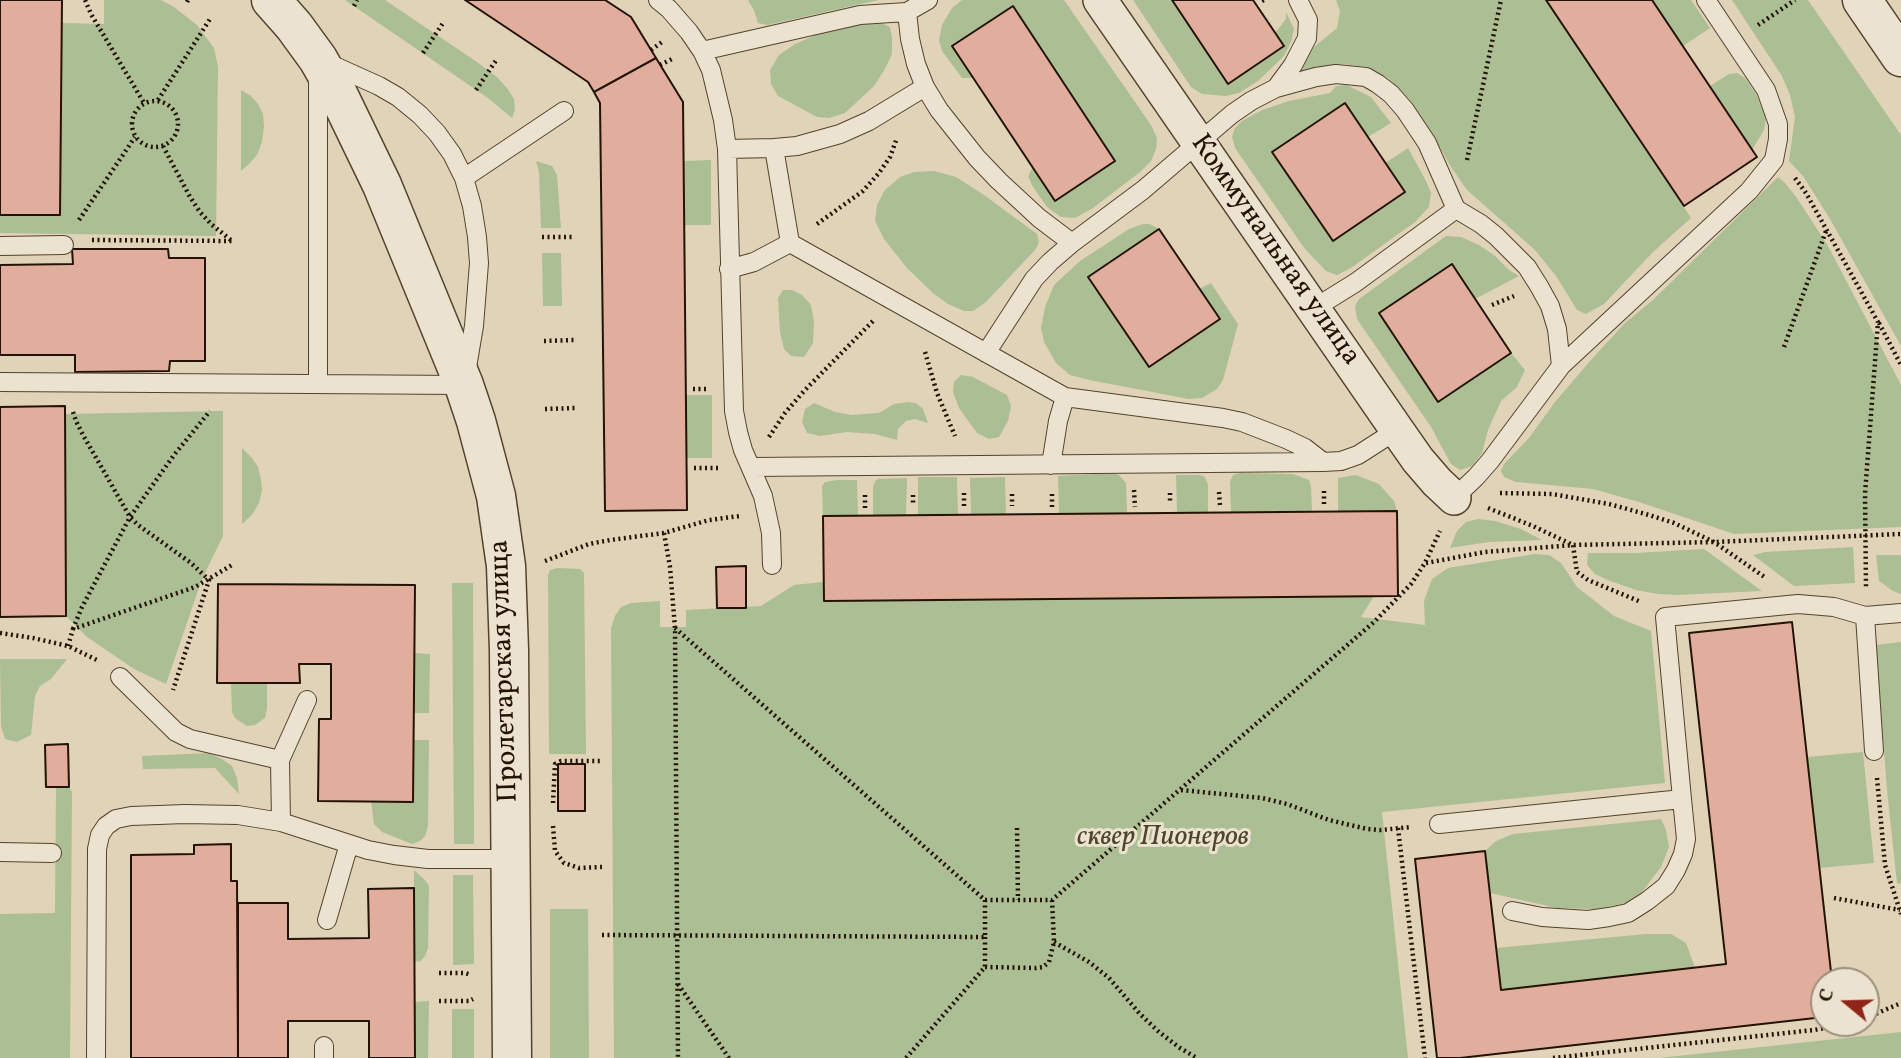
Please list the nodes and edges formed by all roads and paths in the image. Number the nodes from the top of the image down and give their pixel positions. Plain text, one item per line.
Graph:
1 (85, 0) edge
2 (271, 0) edge
3 (358, 0) edge
4 (658, 0) edge
5 (928, 0) edge
6 (1100, 0) edge
7 (1298, 0) edge
8 (1501, 0) edge
9 (1706, 0) edge
10 (1862, 0) edge
11 (354, 6) dead end
12 (907, 12) junction
13 (210, 19) dead end
14 (443, 23) dead end
15 (702, 51) junction
16 (423, 53) dead end
17 (1901, 57) edge
18 (318, 59) junction
19 (497, 59) dead end
20 (925, 87) junction
21 (1276, 88) junction
22 (476, 90) dead end
23 (906, 99) junction
24 (158, 100) junction
25 (144, 103) junction
26 (564, 111) dead end
27 (135, 136) junction
28 (1198, 141) junction
29 (163, 146) junction
30 (774, 148) junction
31 (727, 149) junction
32 (1774, 160) junction
33 (464, 178) junction
34 (1456, 209) junction
35 (1826, 230) junction
36 (542, 237) dead end
37 (574, 237) dead end
38 (790, 243) junction
39 (1072, 243) junction
40 (64, 245) junction
41 (0, 246) edge
42 (729, 269) junction
43 (893, 301) junction
44 (1314, 309) junction
45 (916, 314) junction
46 (1878, 322) junction
47 (544, 341) dead end
48 (575, 341) dead end
49 (1784, 347) dead end
50 (986, 353) junction
51 (1901, 365) edge
52 (1561, 366) junction
53 (0, 382) edge
54 (71, 383) junction
55 (233, 384) junction
56 (318, 384) junction
57 (464, 385) junction
58 (1065, 397) junction
59 (575, 408) dead end
60 (544, 409) dead end
61 (1397, 430) junction
62 (1323, 462) junction
63 (1051, 465) junction
64 (963, 466) junction
65 (751, 467) junction
66 (1454, 498) junction
67 (731, 516) dead end
68 (130, 517) junction
69 (664, 533) junction
70 (1901, 534) edge
71 (1864, 536) junction
72 (1714, 542) junction
73 (1573, 545) junction
74 (541, 562) dead end
75 (1425, 563) junction
76 (233, 565) dead end
77 (772, 565) dead end
78 (209, 580) junction
79 (1866, 581) dead end
80 (1625, 595) dead end
81 (1798, 604) junction
82 (1901, 612) edge
83 (1865, 616) junction
84 (675, 628) junction
85 (73, 629) junction
86 (0, 633) edge
87 (68, 646) junction
88 (120, 677) joint
89 (307, 700) dead end
90 (164, 720) junction
91 (1874, 751) dead end
92 (280, 760) junction
93 (601, 761) dead end
94 (1878, 789) dead end
95 (1181, 790) junction
96 (1682, 799) junction
97 (281, 822) junction
98 (1439, 824) joint
99 (1017, 828) dead end
100 (1398, 828) junction
101 (349, 844) junction
102 (0, 852) edge
103 (52, 853) dead end
104 (511, 859) junction
105 (602, 867) dead end
106 (1834, 898) dead end
107 (1018, 900) junction
108 (1052, 900) junction
109 (985, 901) junction
110 (1512, 911) dead end
111 (1900, 911) edge
112 (327, 920) dead end
113 (602, 935) dead end
114 (677, 935) junction
115 (985, 936) junction
116 (1054, 942) junction
117 (985, 967) junction
118 (439, 973) dead end
119 (474, 981) dead end
120 (677, 983) junction
121 (474, 995) dead end
122 (439, 1001) dead end
123 (1901, 1003) edge
124 (1880, 1012) edge
125 (1810, 1030) edge
126 (96, 1058) edge
127 (512, 1058) edge
128 (678, 1058) edge
129 (729, 1058) edge
130 (906, 1058) edge
131 (1198, 1058) edge
132 (1424, 1058) edge
133 (1553, 1058) edge

1 - 25 path
2 - 18 street, Пролетарская улица
3 - 11 path
4 - 15 lane
5 - 12 lane
6 - 28 street, Коммунальная улица
7 - 21 lane
8 - 34 path
9 - 32 lane
10 - 17 street
12 - 15 lane
12 - 20 lane
13 - 24 path
14 - 16 path
15 - 31 lane
18 - 33 lane
18 - 56 lane
18 - 57 street, Пролетарская улица
19 - 22 path
20 - 23 lane
20 - 39 lane
21 - 28 lane
21 - 34 lane
23 - 30 lane
23 - 38 path
24 - 25 path
24 - 29 path
25 - 27 path
26 - 33 lane
27 - 29 path
27 - 40 path
28 - 39 lane
28 - 44 street, Коммунальная улица
29 - 40 path
30 - 31 lane
30 - 38 lane
31 - 42 lane
32 - 35 path
32 - 52 lane
33 - 57 lane
34 - 44 lane
34 - 52 lane
35 - 46 path
35 - 49 path
36 - 37 path
38 - 42 lane
38 - 43 lane
39 - 50 lane
40 - 41 lane
42 - 65 lane
43 - 45 lane
43 - 65 path
44 - 61 street, Коммунальная улица
45 - 50 lane
45 - 64 path
46 - 51 path
46 - 71 path
47 - 48 path
50 - 58 lane
52 - 66 lane
53 - 54 lane
54 - 55 lane
54 - 68 path
55 - 56 lane
55 - 68 path
56 - 57 lane
57 - 104 street, Пролетарская улица
58 - 62 lane
58 - 63 lane
59 - 60 path
61 - 62 lane
61 - 66 street, Коммунальная улица
62 - 63 lane
63 - 64 lane
64 - 65 lane
65 - 77 lane
66 - 72 path
66 - 73 path
66 - 75 path
67 - 69 path
68 - 78 path
68 - 85 path
69 - 74 path
69 - 84 path
70 - 71 path
71 - 72 path
71 - 79 path
72 - 73 path
72 - 81 path
73 - 75 path
73 - 80 path
75 - 95 path
76 - 78 path
78 - 85 path
78 - 90 path
81 - 83 lane
81 - 96 lane
82 - 83 lane
83 - 91 lane
84 - 109 path
84 - 114 path
85 - 87 path
86 - 87 path
87 - 88 path
88 - 90 lane
89 - 92 lane
90 - 92 lane
92 - 97 lane
93 - 105 path
94 - 111 path
95 - 100 path
95 - 108 path
96 - 98 lane
96 - 110 lane
97 - 101 lane
97 - 126 lane
98 - 100 path
99 - 107 path
100 - 132 path
101 - 104 lane
101 - 112 lane
102 - 103 lane
104 - 127 street, Пролетарская улица
106 - 111 path
107 - 108 path
107 - 109 path
108 - 116 path
109 - 115 path
113 - 114 path
114 - 115 path
114 - 120 path
115 - 117 path
116 - 117 path
116 - 131 path
117 - 130 path
118 - 119 path
120 - 128 path
120 - 129 path
121 - 122 path
123 - 124 path
125 - 133 path

